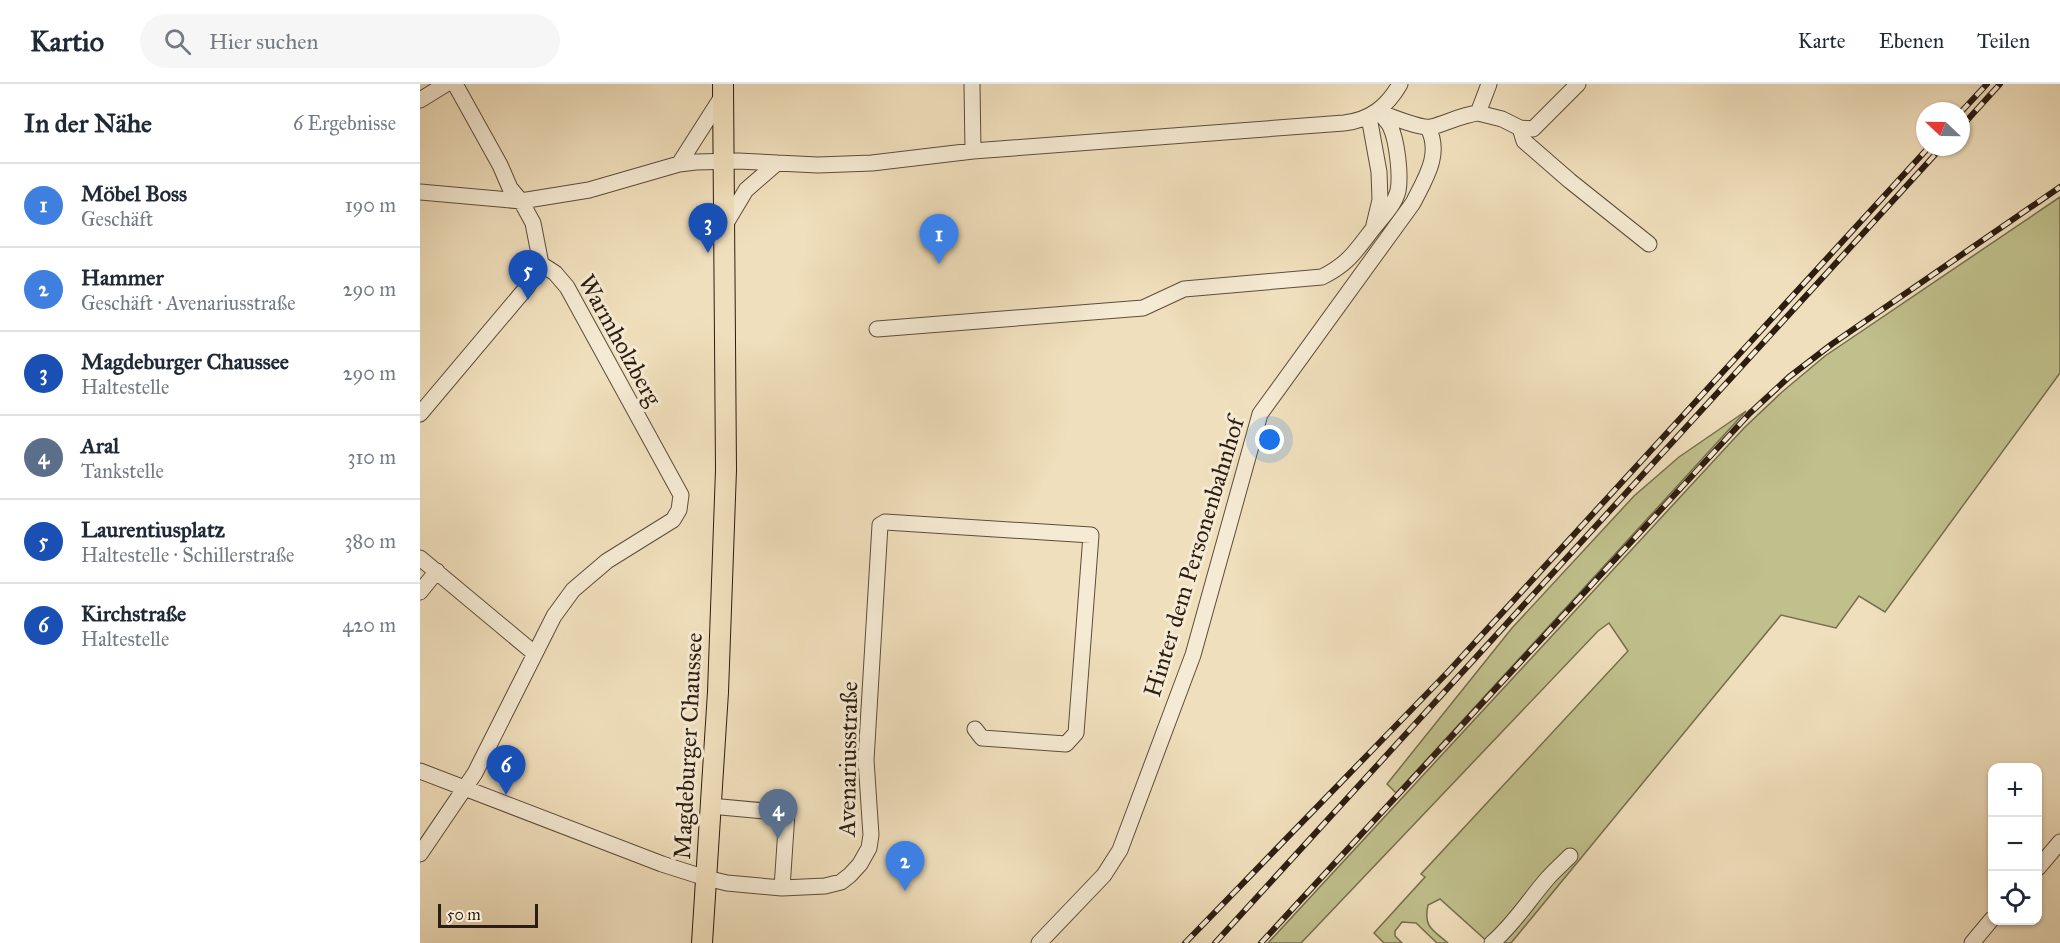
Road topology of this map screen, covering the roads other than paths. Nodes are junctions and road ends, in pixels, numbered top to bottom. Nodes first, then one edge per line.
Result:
1 (446, 84) edge
2 (455, 84) edge
3 (972, 84) edge
4 (1400, 84) edge
5 (1489, 84) edge
6 (1578, 84) edge
7 (723, 89) edge
8 (420, 100) edge
9 (1478, 113) junction
10 (1374, 114) junction
11 (1428, 128) junction
12 (1520, 128) junction
13 (973, 151) junction
14 (724, 160) junction
15 (777, 163) junction
16 (679, 164) junction
17 (420, 192) edge
18 (521, 201) junction
19 (724, 227) junction
20 (1649, 244) dead end
21 (541, 264) junction
22 (877, 329) dead end
23 (420, 414) edge
24 (420, 558) edge
25 (437, 571) junction
26 (420, 592) edge
27 (534, 653) junction
28 (975, 729) dead end
29 (420, 771) edge
30 (464, 788) junction
31 (710, 806) junction
32 (2060, 842) edge
33 (420, 854) edge
34 (1570, 856) dead end
35 (2042, 862) edge
36 (706, 878) junction
37 (782, 888) junction
38 (1988, 924) edge
39 (702, 943) edge
40 (1039, 943) edge
41 (1492, 943) edge
42 (1972, 943) edge

1 - 8 street
2 - 18 street
3 - 13 street
4 - 10 street
5 - 9 street
6 - 12 street
7 - 14 main road, Magdeburger Chaussee
7 - 16 street
9 - 11 street
9 - 12 street
10 - 11 street
10 - 13 street
10 - 22 street
11 - 40 street, Hinter dem Personenbahnhof
12 - 20 street
13 - 15 street
14 - 15 street
14 - 16 street
14 - 19 main road, Magdeburger Chaussee
15 - 19 street
16 - 18 street
17 - 18 street
18 - 21 street
19 - 31 main road, Magdeburger Chaussee
21 - 23 street
21 - 27 street, Warmholzberg
24 - 25 street
25 - 26 street
25 - 27 street
27 - 30 street
28 - 37 street, Avenariusstraße
29 - 30 street, Avenariusstraße
30 - 33 street
30 - 36 street, Avenariusstraße
31 - 36 main road, Magdeburger Chaussee
31 - 37 street
32 - 35 street
34 - 41 street
36 - 37 street, Avenariusstraße
36 - 39 main road, Magdeburger Chaussee
38 - 42 street

